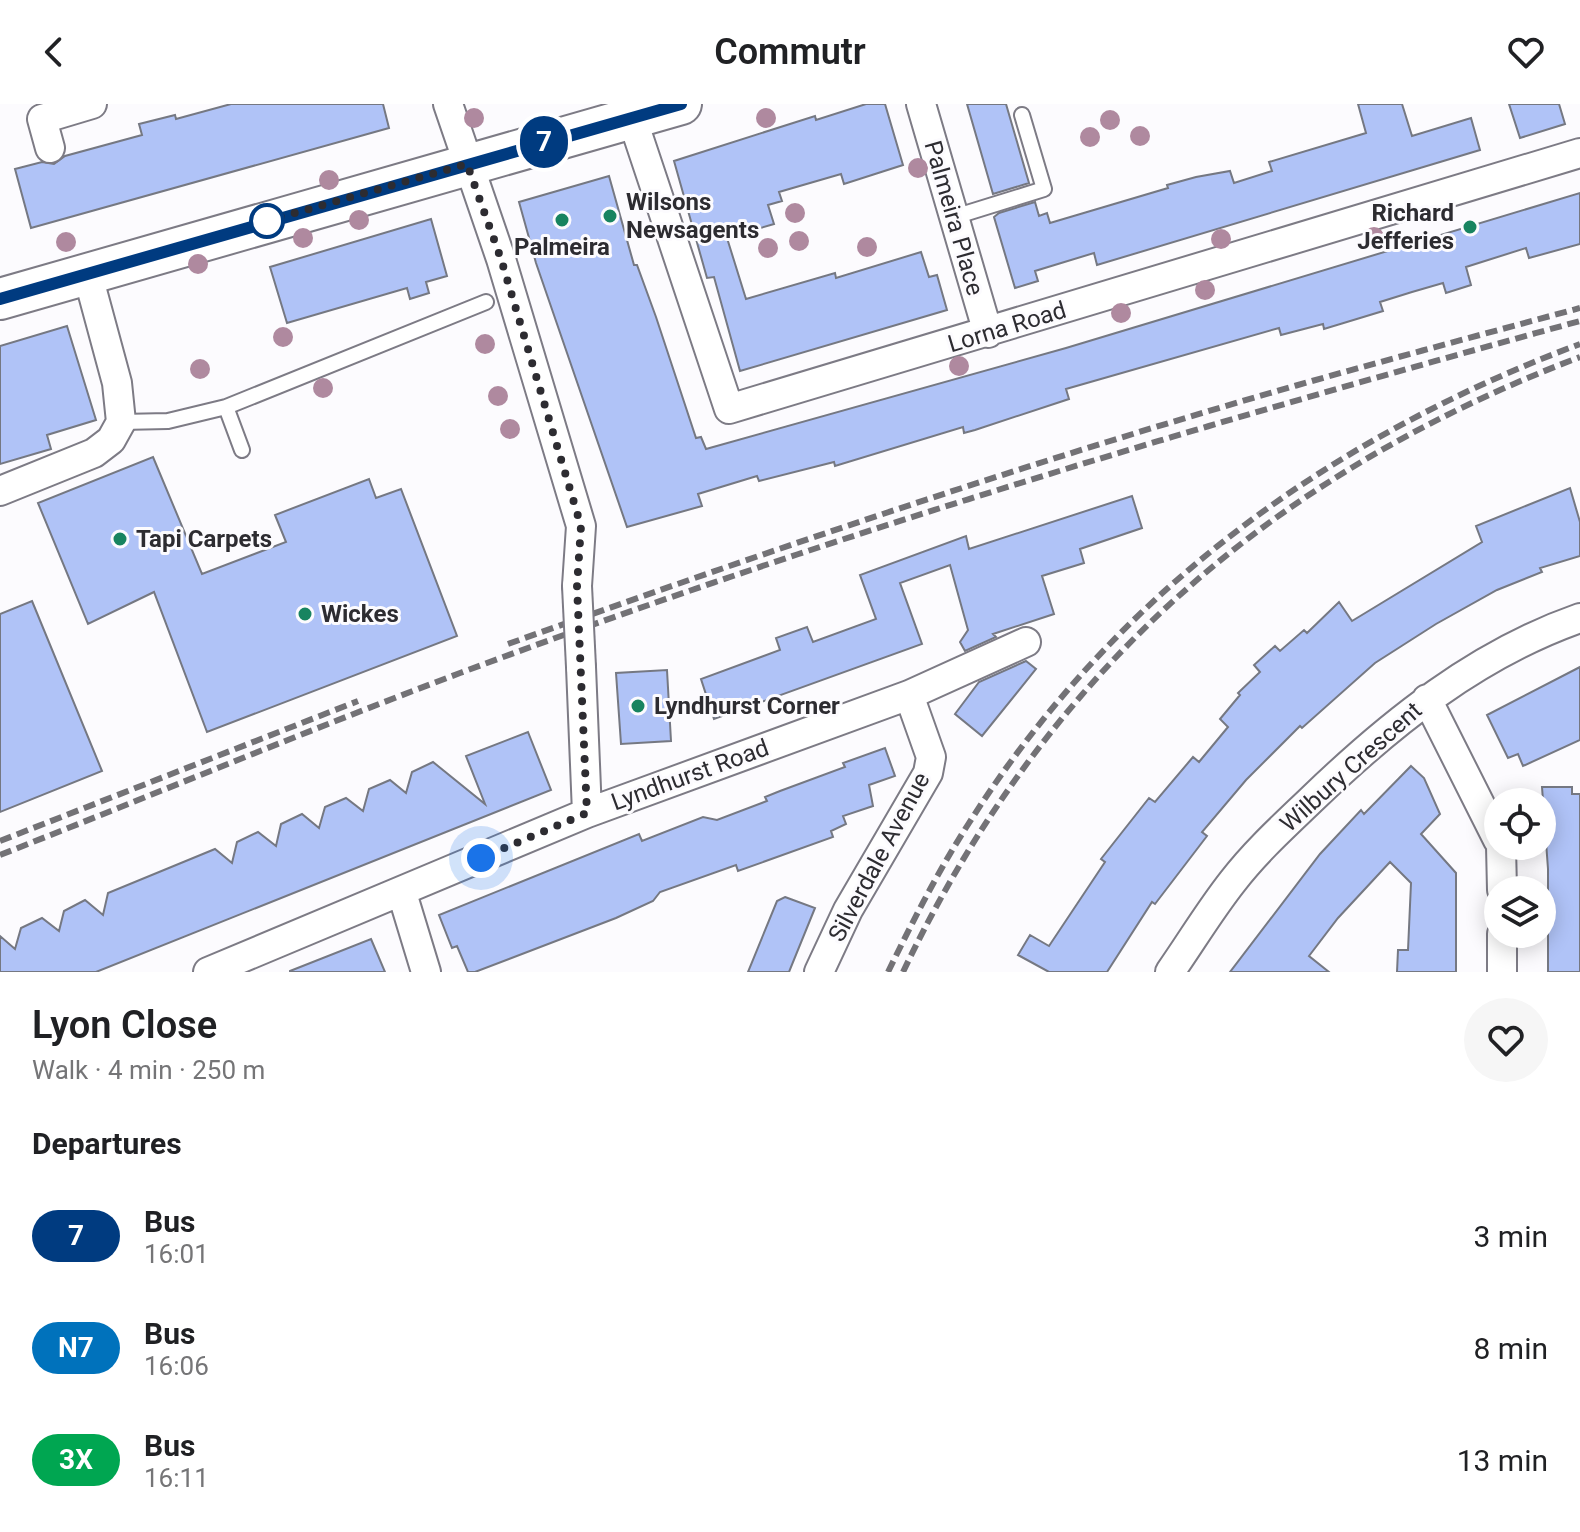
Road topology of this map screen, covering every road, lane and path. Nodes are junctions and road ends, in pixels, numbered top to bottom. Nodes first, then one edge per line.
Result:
1 (92, 104) edge
2 (448, 104) edge
3 (681, 104) edge
4 (921, 104) edge
5 (1022, 115) dead end
6 (632, 118) junction
7 (50, 148) dead end
8 (1580, 153) edge
9 (467, 164) junction
10 (954, 217) junction
11 (87, 272) junction
12 (0, 299) edge
13 (486, 302) dead end
14 (988, 333) junction
15 (226, 407) junction
16 (121, 422) junction
17 (242, 450) dead end
18 (0, 491) edge
19 (1580, 618) edge
20 (1026, 642) dead end
21 (909, 695) junction
22 (1427, 699) junction
23 (1484, 812) edge
24 (587, 813) junction
25 (402, 893) junction
26 (1502, 948) edge
27 (208, 972) edge
28 (426, 972) edge
29 (819, 972) edge
30 (1170, 972) edge
31 (1502, 972) edge

1 - 7 street
2 - 9 street
3 - 6 main road
4 - 10 street, Palmeira Place
5 - 10 lane
6 - 9 main road
6 - 14 street, Lorna Road
8 - 14 street, Lorna Road
9 - 11 main road
9 - 24 street, bridge
10 - 14 street, Palmeira Place
11 - 12 main road
11 - 16 street
13 - 15 lane
15 - 16 lane
15 - 17 lane
16 - 18 street
19 - 22 street, Wilbury Crescent
20 - 21 street, Lyndhurst Road
21 - 24 street, Lyndhurst Road
21 - 29 street, Silverdale Avenue
22 - 23 street
22 - 30 street, Wilbury Crescent
24 - 25 street, Lyndhurst Road
25 - 27 street, Lyndhurst Road
25 - 28 street
26 - 31 street

